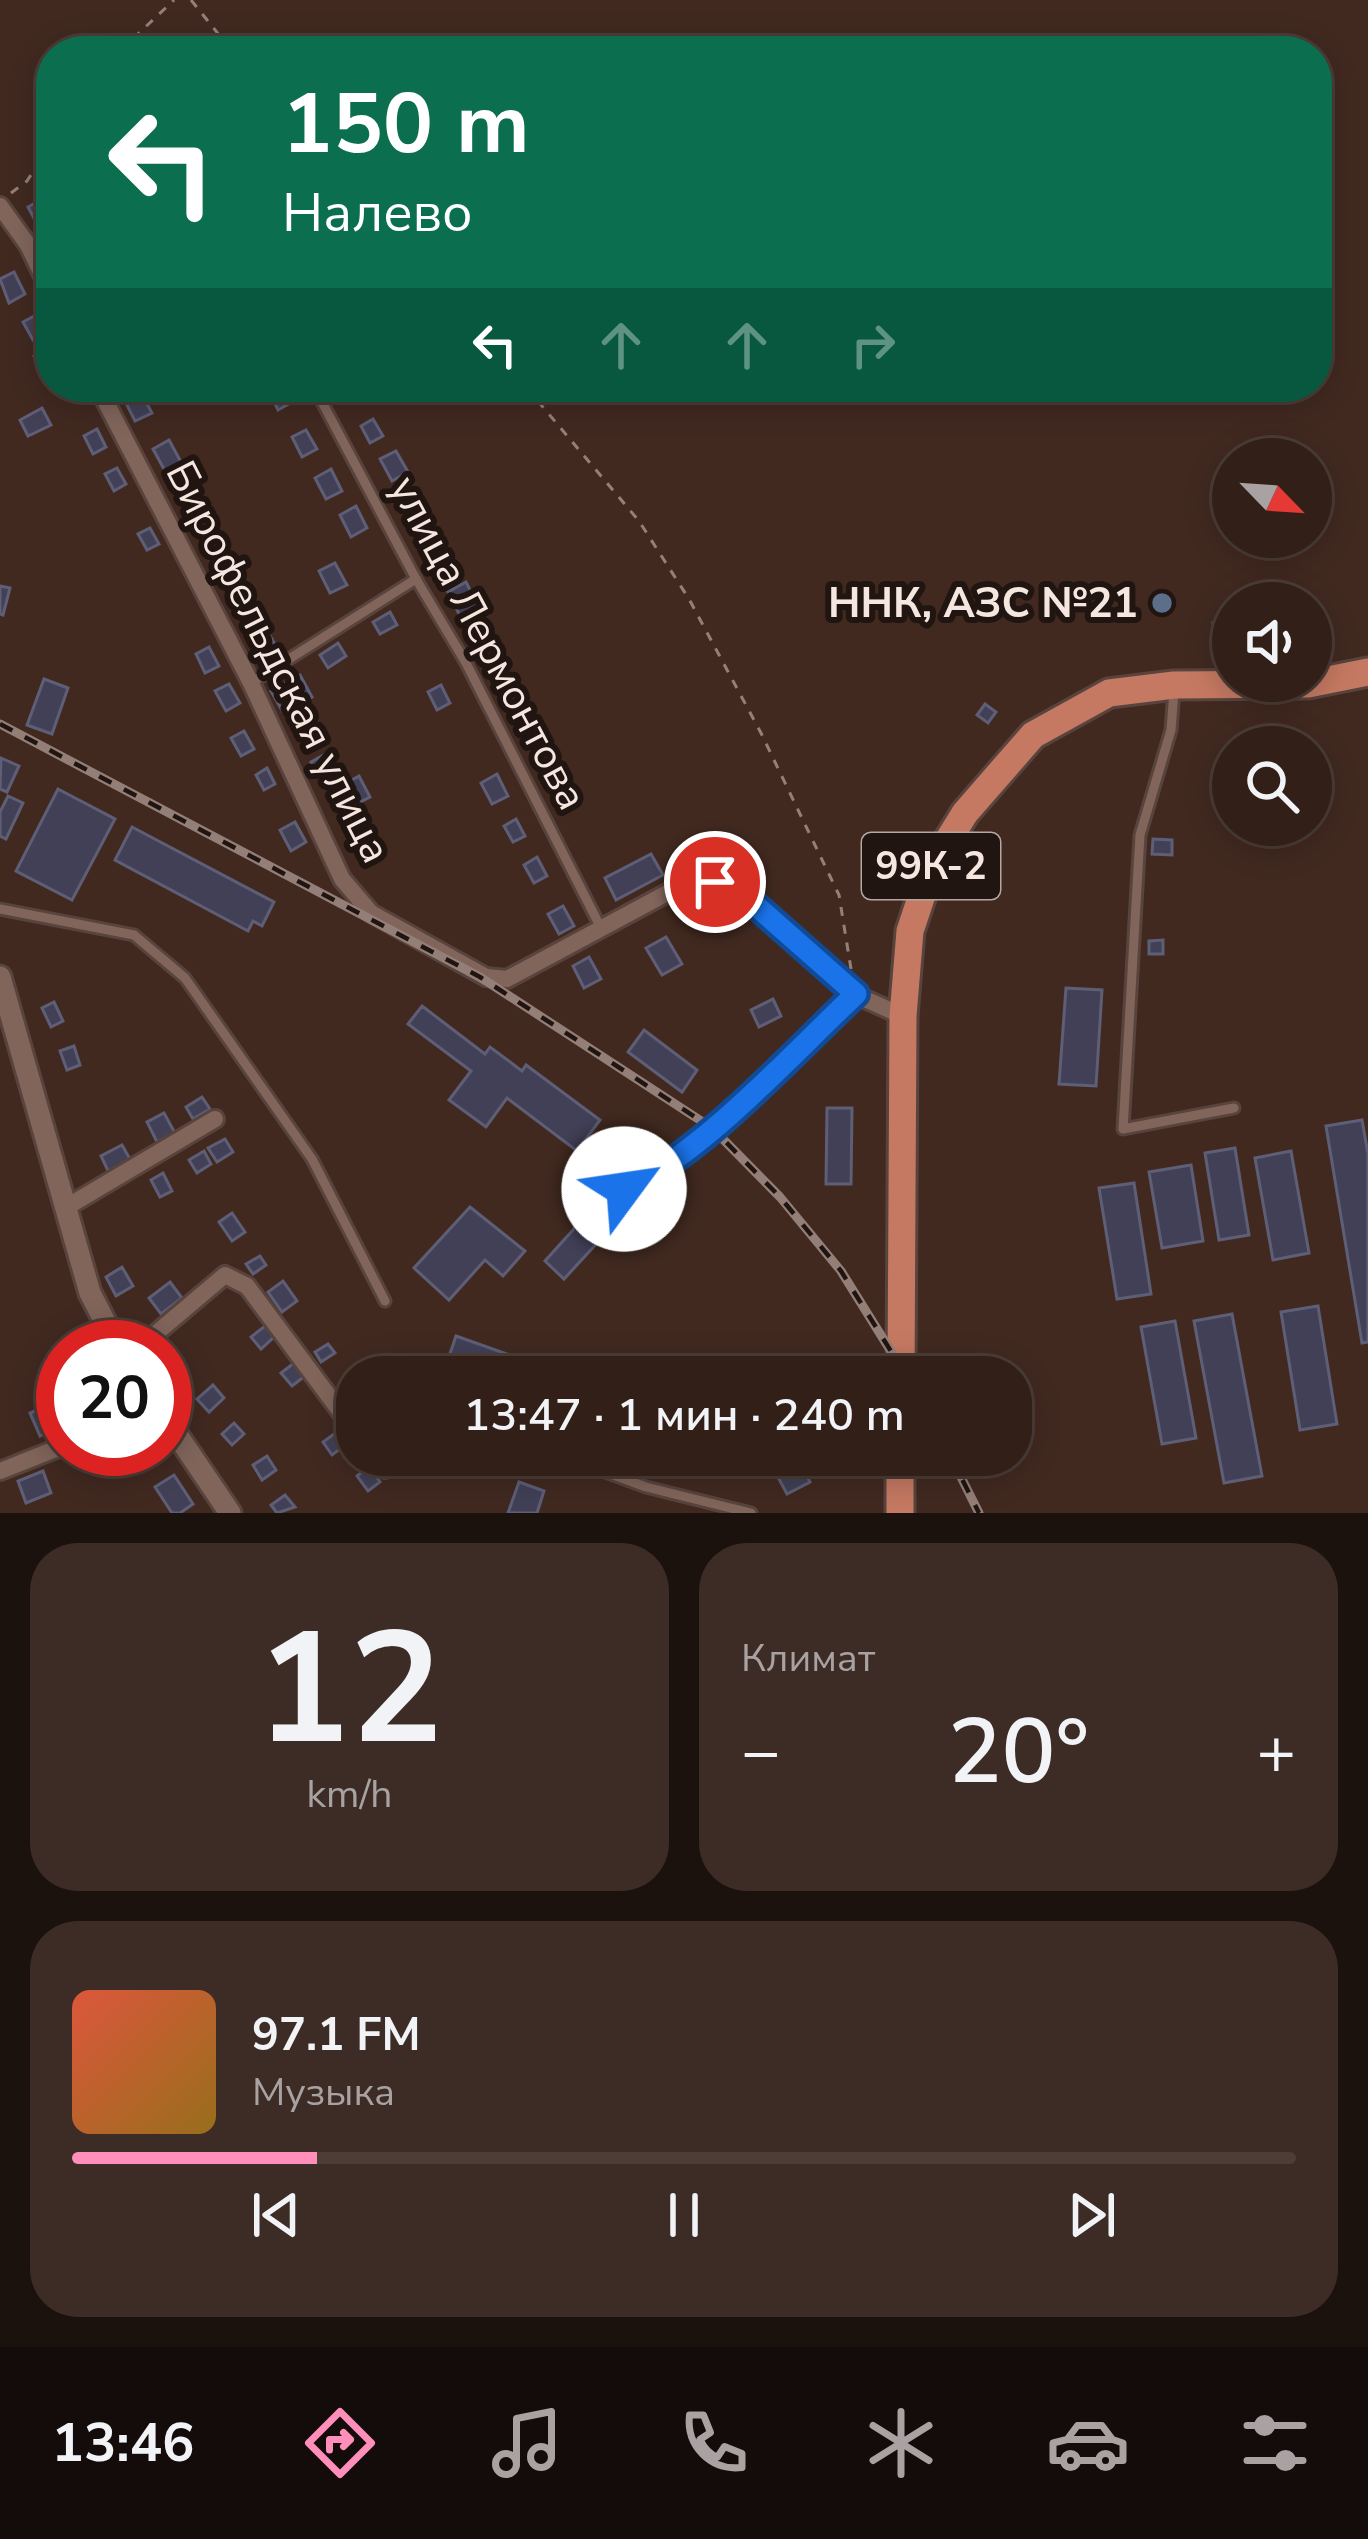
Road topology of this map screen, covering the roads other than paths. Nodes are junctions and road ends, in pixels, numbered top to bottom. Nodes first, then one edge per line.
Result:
1 (0, 203) edge
2 (36, 262) edge
3 (106, 402) edge
4 (322, 402) edge
5 (416, 579) junction
6 (1368, 672) edge
7 (251, 683) junction
8 (1174, 686) junction
9 (0, 909) edge
10 (602, 930) junction
11 (0, 977) edge
12 (856, 994) junction
13 (902, 1016) junction
14 (1234, 1108) dead end
15 (215, 1119) dead end
16 (586, 1194) dead end
17 (65, 1208) junction
18 (386, 1301) dead end
19 (104, 1320) edge
20 (172, 1320) edge
21 (901, 1356) edge
22 (336, 1406) edge
23 (36, 1457) edge
24 (192, 1457) edge
25 (0, 1471) edge
26 (616, 1476) edge
27 (900, 1476) edge
28 (230, 1513) edge
29 (751, 1513) edge
30 (900, 1513) edge

1 - 2 street
3 - 7 street, Бирофельдская улица
4 - 5 lane, улица Лермонтова
5 - 7 lane
5 - 10 lane, улица Лермонтова
6 - 8 main road, 99К-2
7 - 10 street, Бирофельдская улица
8 - 13 main road, 99К-2
8 - 14 lane
9 - 18 lane
10 - 12 street
11 - 17 street
12 - 13 street
12 - 16 lane
13 - 21 main road, 99К-2
15 - 17 street
17 - 19 street
20 - 22 street
23 - 25 street
24 - 28 street
26 - 29 lane
27 - 30 main road

